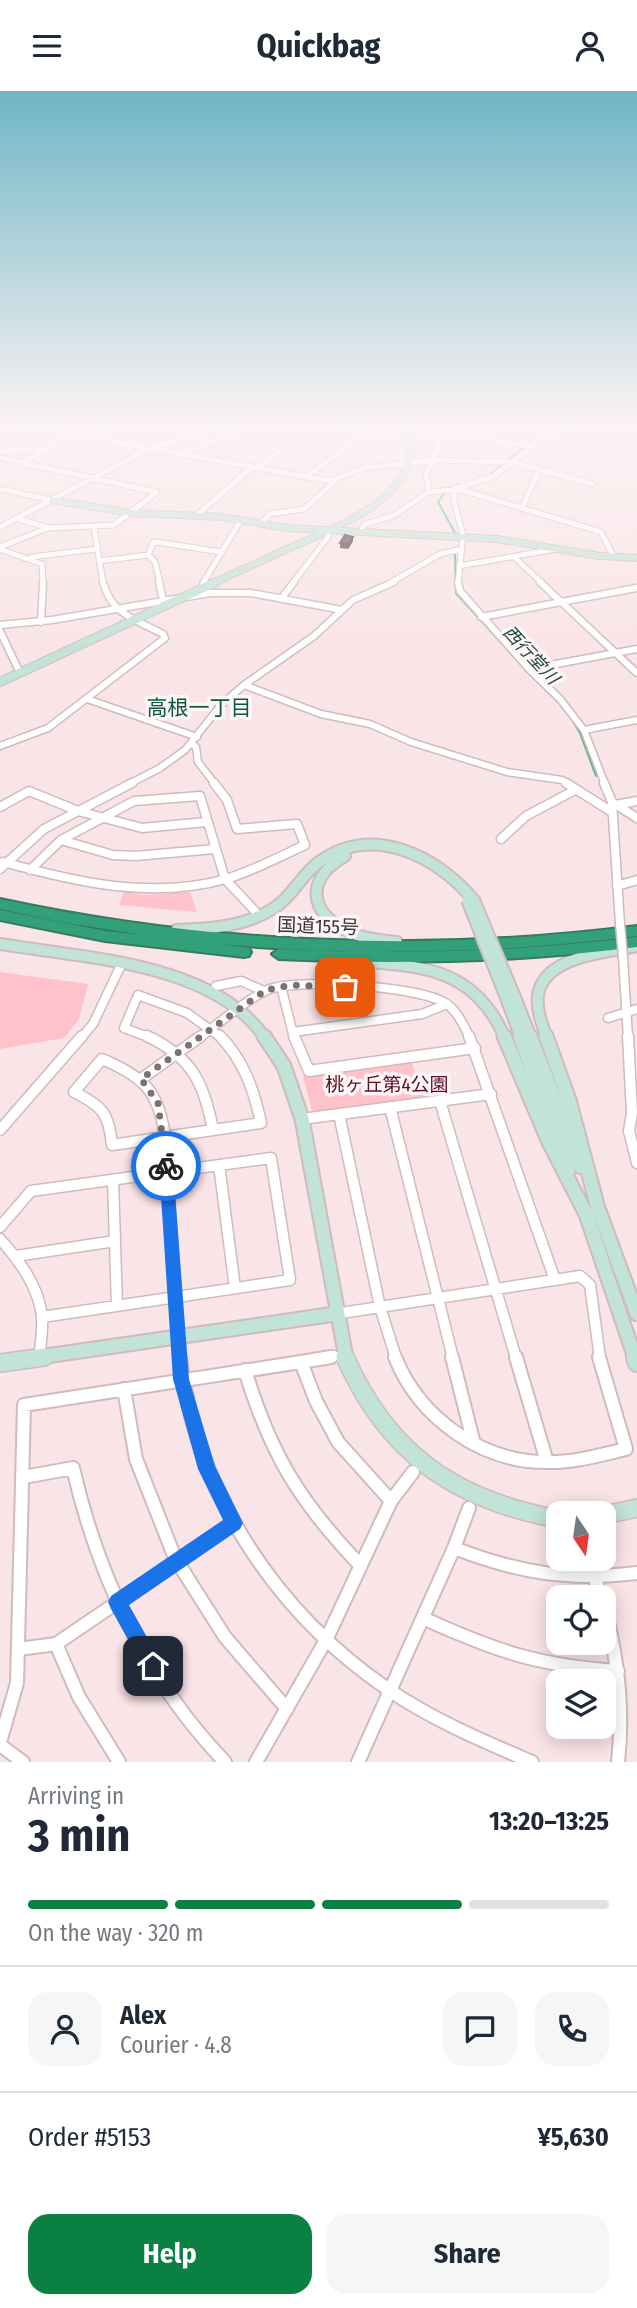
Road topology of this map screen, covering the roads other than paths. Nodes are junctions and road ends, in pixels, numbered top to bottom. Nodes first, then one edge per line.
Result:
1 (48, 502) edge
2 (64, 502) edge
3 (145, 502) edge
4 (212, 502) edge
5 (312, 502) edge
6 (379, 502) edge
7 (414, 502) edge
8 (455, 502) edge
9 (501, 502) edge
10 (525, 502) edge
11 (522, 508) junction
12 (131, 513) junction
13 (197, 515) junction
14 (16, 518) junction
15 (241, 520) junction
16 (262, 524) junction
17 (0, 527) edge
18 (94, 527) junction
19 (48, 528) junction
20 (329, 531) junction
21 (360, 532) junction
22 (463, 538) junction
23 (0, 548) edge
24 (558, 548) junction
25 (97, 549) junction
26 (457, 549) junction
27 (221, 552) junction
28 (148, 555) junction
29 (514, 557) junction
30 (614, 557) junction
31 (28, 558) junction
32 (637, 558) edge
33 (99, 561) junction
34 (459, 566) junction
35 (636, 588) edge
36 (202, 590) junction
37 (192, 594) junction
38 (281, 599) junction
39 (163, 600) junction
40 (562, 603) junction
41 (115, 609) junction
42 (342, 610) junction
43 (481, 617) junction
44 (137, 620) junction
45 (41, 622) junction
46 (0, 625) edge
47 (0, 631) edge
48 (637, 649) edge
49 (615, 653) junction
50 (529, 669) junction
51 (20, 673) junction
52 (637, 673) edge
53 (0, 683) edge
54 (244, 685) junction
55 (87, 699) junction
56 (637, 720) edge
57 (583, 730) junction
58 (195, 741) junction
59 (0, 745) edge
60 (575, 790) junction
61 (637, 801) edge
62 (614, 806) junction
63 (0, 807) edge
64 (78, 811) junction
65 (101, 817) junction
66 (637, 818) edge
67 (206, 822) junction
68 (500, 839) dead end
69 (61, 840) junction
70 (215, 849) junction
71 (2, 864) edge
72 (30, 870) junction
73 (225, 879) junction
74 (637, 880) edge
75 (617, 886) junction
76 (471, 900) junction
77 (0, 904) edge
78 (256, 911) dead end
79 (34, 912) junction
80 (0, 915) edge
81 (637, 931) edge
82 (0, 944) edge
83 (637, 944) edge
84 (445, 946) junction
85 (312, 956) junction
86 (121, 965) junction
87 (216, 986) dead end
88 (281, 986) junction
89 (264, 991) junction
90 (447, 1004) junction
91 (239, 1009) junction
92 (637, 1009) edge
93 (625, 1012) junction
94 (608, 1018) dead end
95 (212, 1028) junction
96 (293, 1032) junction
97 (475, 1048) junction
98 (178, 1053) junction
99 (141, 1079) junction
100 (491, 1094) junction
101 (440, 1101) junction
102 (390, 1107) junction
103 (339, 1114) junction
104 (634, 1116) edge
105 (302, 1119) junction
106 (0, 1130) edge
107 (213, 1130) junction
108 (163, 1137) junction
109 (637, 1163) edge
110 (219, 1165) junction
111 (167, 1172) junction
112 (113, 1180) junction
113 (594, 1216) junction
114 (0, 1227) edge
115 (0, 1239) edge
116 (115, 1241) junction
117 (16, 1255) junction
118 (555, 1280) junction
119 (235, 1288) junction
120 (495, 1289) junction
121 (175, 1298) junction
122 (439, 1298) junction
123 (117, 1306) junction
124 (379, 1307) junction
125 (335, 1314) junction
126 (637, 1314) edge
127 (42, 1317) junction
128 (179, 1336) junction
129 (334, 1356) dead end
130 (40, 1357) junction
131 (301, 1362) junction
132 (0, 1363) edge
133 (637, 1363) edge
134 (245, 1370) junction
135 (181, 1379) junction
136 (124, 1389) junction
137 (474, 1444) junction
138 (547, 1462) junction
139 (413, 1472) dead end
140 (24, 1477) junction
141 (391, 1501) junction
142 (469, 1508) dead end
143 (637, 1508) edge
144 (616, 1512) edge
145 (546, 1517) edge
146 (234, 1523) junction
147 (454, 1548) junction
148 (177, 1562) junction
149 (359, 1564) junction
150 (637, 1573) edge
151 (595, 1579) junction
152 (597, 1585) edge
153 (118, 1602) junction
154 (425, 1619) junction
155 (326, 1640) junction
156 (56, 1644) junction
157 (19, 1649) junction
158 (615, 1655) edge
159 (618, 1671) junction
160 (390, 1691) junction
161 (287, 1709) junction
162 (0, 1743) edge
163 (23, 1762) edge
164 (119, 1762) edge
165 (225, 1762) edge
166 (256, 1762) edge
167 (358, 1762) edge
168 (532, 1762) edge
169 (618, 1762) edge

1 - 14 street
2 - 12 street
3 - 12 street
4 - 13 street
5 - 16 street
6 - 20 street
7 - 21 street
8 - 22 street
9 - 11 street
10 - 11 street
11 - 30 street
12 - 13 street
12 - 18 street
13 - 15 street
14 - 17 street
14 - 19 street
15 - 16 street
15 - 27 street
16 - 20 street
18 - 19 street
18 - 25 street
19 - 23 street
20 - 21 street
20 - 36 street
20 - 38 street
21 - 22 street
22 - 24 street
22 - 26 street
23 - 31 street
24 - 29 street
24 - 30 street
25 - 31 street
25 - 33 street
26 - 34 street
26 - 42 street
27 - 28 street
27 - 36 street
28 - 33 street
28 - 39 street
29 - 34 street
29 - 40 street
30 - 32 street
31 - 45 street
33 - 41 street
34 - 43 street
35 - 40 street
36 - 37 street
37 - 38 street
37 - 39 street
37 - 44 street
38 - 42 street
39 - 41 street
40 - 43 street
40 - 49 street
41 - 44 street
41 - 45 street
42 - 54 street
43 - 50 street
44 - 51 street
44 - 55 street
45 - 46 street
47 - 51 street
48 - 49 street
49 - 50 street
49 - 52 street
50 - 57 street
51 - 53 street
54 - 58 street
54 - 60 street
55 - 58 street
55 - 59 street
56 - 57 street
57 - 62 street
58 - 64 street
58 - 73 street
60 - 62 street
60 - 68 street
61 - 62 street
62 - 66 street
62 - 75 street
63 - 64 street
64 - 65 street
64 - 71 street
65 - 67 street
65 - 67 street
65 - 69 street
67 - 70 street
69 - 70 street
69 - 72 street
70 - 73 street
71 - 72 street
72 - 73 street
73 - 78 street
74 - 75 street
75 - 93 street, bridge
76 - 79 street
76 - 84 street
76 - 113 street, bridge
77 - 79 highway, 国道155号
79 - 84 highway, 国道155号
80 - 85 highway, 国道155号
81 - 84 highway, 国道155号
82 - 86 street
83 - 85 highway, 国道155号
83 - 113 street
85 - 113 street
86 - 91 street
86 - 106 street
87 - 89 street
88 - 89 street
88 - 90 street
88 - 96 street
89 - 91 street
90 - 96 street
90 - 97 street
91 - 95 street
91 - 105 street
92 - 93 street
93 - 94 street
93 - 104 street
95 - 98 street
95 - 98 street
95 - 107 street
96 - 97 street
97 - 100 street
98 - 99 street
98 - 107 street
99 - 108 street
99 - 108 street
100 - 101 street
100 - 118 street
101 - 102 street
101 - 120 street
102 - 103 street
102 - 122 street
103 - 105 street
103 - 124 street
104 - 109 street
105 - 125 street
107 - 108 street
108 - 111 street
110 - 111 street
110 - 119 street
110 - 119 street
111 - 112 street
111 - 121 street
112 - 114 street
112 - 116 street
113 - 126 street
113 - 133 street
115 - 117 street
116 - 117 street
116 - 123 street
117 - 127 street
118 - 120 street
118 - 138 street
119 - 121 street
120 - 122 street
120 - 138 street
121 - 123 street
121 - 128 street
122 - 124 street
122 - 137 street
123 - 127 street
124 - 125 street
124 - 137 street
125 - 128 street
125 - 145 street
127 - 130 street
128 - 130 street
128 - 135 street
129 - 131 street
130 - 132 street
131 - 134 street
131 - 141 street
134 - 135 street
134 - 149 street
135 - 136 street
135 - 146 street
136 - 140 street
136 - 148 street
137 - 138 street
139 - 141 street
140 - 153 street
140 - 157 street
141 - 149 street
142 - 147 street
143 - 144 street
146 - 148 street
146 - 155 street
147 - 151 street
147 - 154 street
148 - 153 street
148 - 161 street
149 - 155 street
150 - 151 street
151 - 152 street
153 - 156 street
153 - 165 street
154 - 159 street
154 - 160 street
155 - 160 street
155 - 161 street
156 - 157 street
156 - 164 street
157 - 162 street
158 - 159 street
159 - 169 street
160 - 167 street
160 - 168 street
161 - 166 street
162 - 163 street

